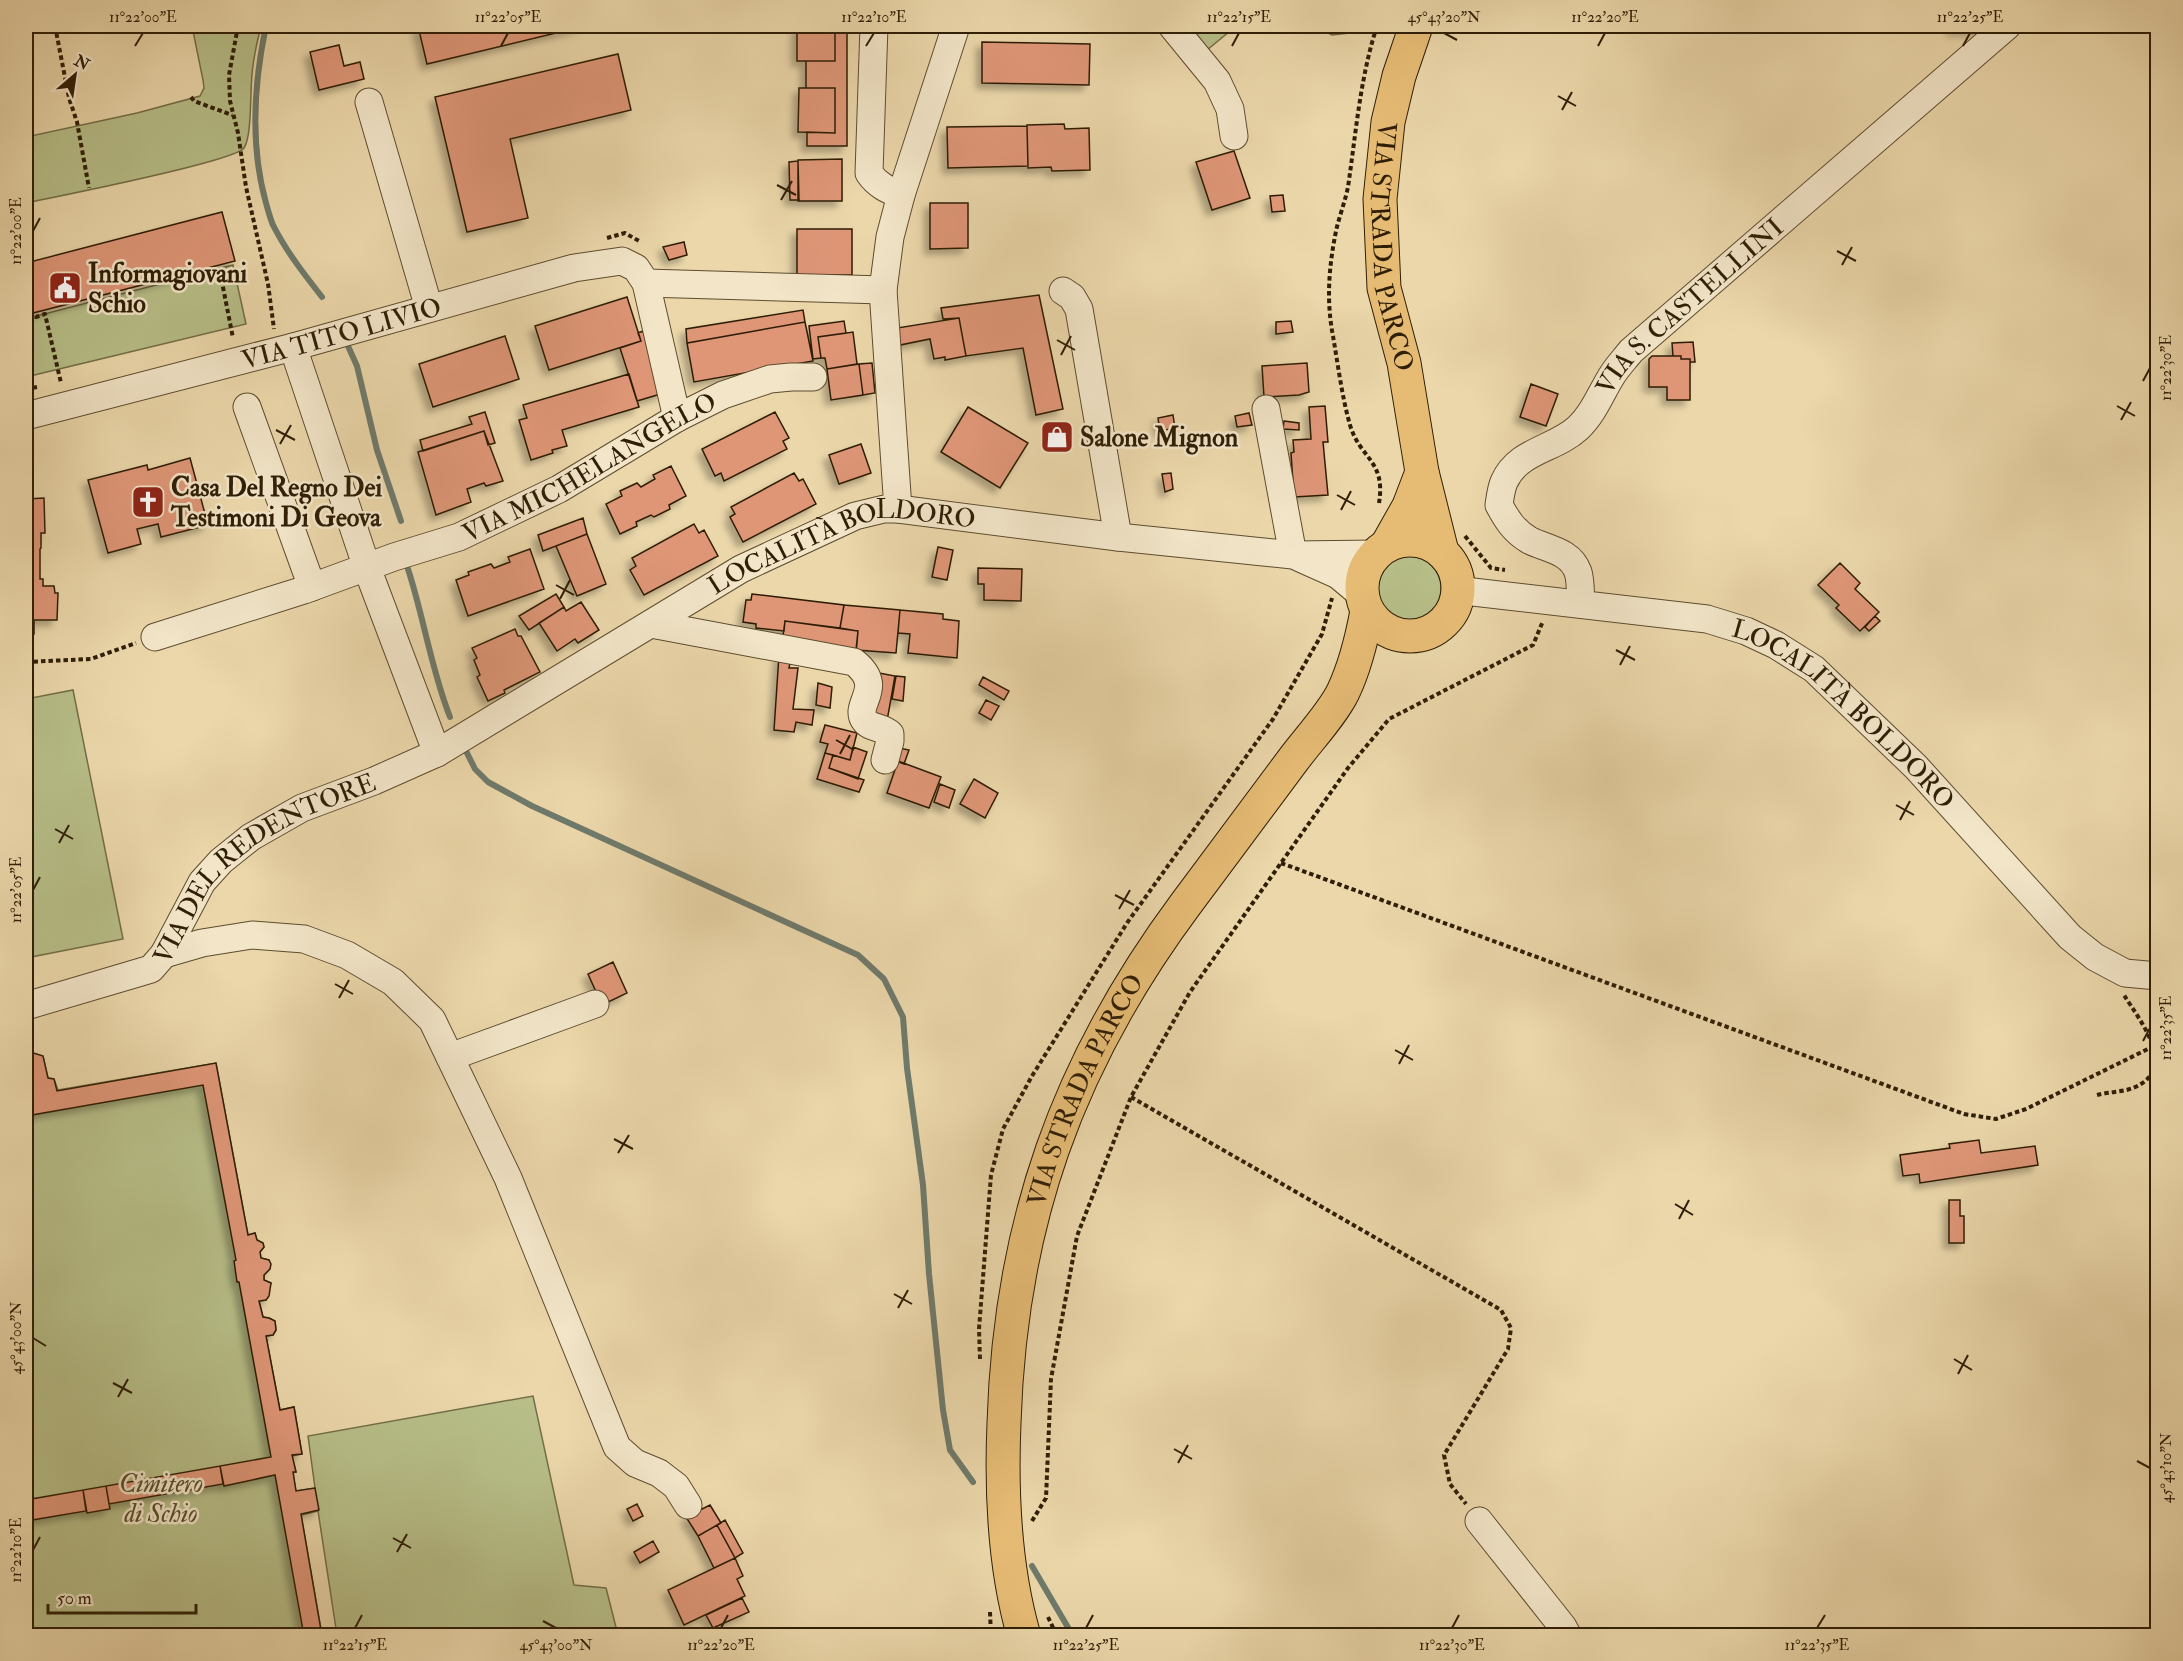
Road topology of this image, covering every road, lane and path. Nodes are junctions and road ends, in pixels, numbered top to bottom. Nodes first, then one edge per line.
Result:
1 (55, 26) edge
2 (238, 26) edge
3 (874, 26) edge
4 (956, 26) edge
5 (1172, 26) edge
6 (1377, 26) edge
7 (1416, 26) edge
8 (2007, 26) edge
9 (190, 97) dead end
10 (369, 102) dead end
11 (232, 115) junction
12 (1234, 136) dead end
13 (89, 188) dead end
14 (901, 195) junction
15 (220, 272) dead end
16 (646, 283) junction
17 (883, 290) junction
18 (1062, 291) dead end
19 (26, 297) edge
20 (429, 308) junction
21 (233, 338) dead end
22 (285, 348) junction
23 (813, 377) dead end
24 (61, 383) dead end
25 (247, 407) dead end
26 (1266, 409) dead end
27 (26, 416) edge
28 (677, 418) junction
29 (1422, 472) junction
30 (898, 508) junction
31 (1378, 508) dead end
32 (1435, 519) junction
33 (1118, 537) junction
34 (1382, 550) junction
35 (1442, 552) junction
36 (1293, 555) junction
37 (367, 568) junction
38 (1514, 572) dead end
39 (312, 587) junction
40 (1458, 588) junction
41 (1356, 594) junction
42 (1551, 601) junction
43 (1581, 604) junction
44 (651, 624) junction
45 (155, 637) joint
46 (26, 662) edge
47 (446, 748) junction
48 (885, 760) dead end
49 (1281, 863) junction
50 (164, 954) junction
51 (2125, 973) junction
52 (2157, 976) edge
53 (595, 1004) dead end
54 (26, 1006) edge
55 (2154, 1046) junction
56 (450, 1057) junction
57 (2157, 1065) edge
58 (2097, 1095) dead end
59 (1131, 1097) junction
60 (980, 1361) dead end
61 (1046, 1498) dead end
62 (688, 1505) dead end
63 (1479, 1521) joint
64 (989, 1611) dead end
65 (992, 1635) edge
66 (1024, 1635) edge
67 (1568, 1635) edge

1 - 13 path
2 - 11 path
3 - 14 street
4 - 14 street
5 - 12 street
6 - 31 path
7 - 29 main road, VIA STRADA PARCO
8 - 43 street, VIA S. CASTELLINI
9 - 11 path
10 - 20 street
11 - 22 path
14 - 17 street
15 - 21 path
16 - 17 street
16 - 20 street, VIA TITO LIVIO
16 - 28 street
17 - 30 street
18 - 33 street
19 - 24 path
20 - 22 street, VIA TITO LIVIO
22 - 27 street, VIA TITO LIVIO
22 - 37 street
23 - 28 street, VIA MICHELANGELO
25 - 39 street
26 - 36 street
28 - 37 street, VIA MICHELANGELO
29 - 32 main road, VIA STRADA PARCO
29 - 34 main road
30 - 33 street, LOCALITÀ BOLDORO
30 - 44 street, LOCALITÀ BOLDORO
32 - 35 main road, VIA STRADA PARCO
32 - 38 path
33 - 36 street, LOCALITÀ BOLDORO
34 - 35 main road
34 - 36 street, LOCALITÀ BOLDORO
34 - 41 main road
35 - 40 main road
36 - 41 street, LOCALITÀ BOLDORO
37 - 39 street, VIA MICHELANGELO
37 - 47 street
39 - 45 street, VIA MICHELANGELO
40 - 41 main road
40 - 42 street, LOCALITÀ BOLDORO
41 - 60 path
41 - 66 main road, VIA STRADA PARCO
42 - 43 street, LOCALITÀ BOLDORO
42 - 49 path
43 - 51 street, LOCALITÀ BOLDORO
44 - 47 street, LOCALITÀ BOLDORO
44 - 48 street
45 - 46 path
47 - 50 street, VIA DEL REDENTORE
49 - 55 path
49 - 59 path
50 - 54 street, VIA DEL REDENTORE
50 - 56 street
51 - 52 street, LOCALITÀ BOLDORO
51 - 55 path
53 - 56 street
55 - 57 path
56 - 62 street
57 - 58 path
59 - 61 path
59 - 63 path
63 - 67 street
64 - 65 path

